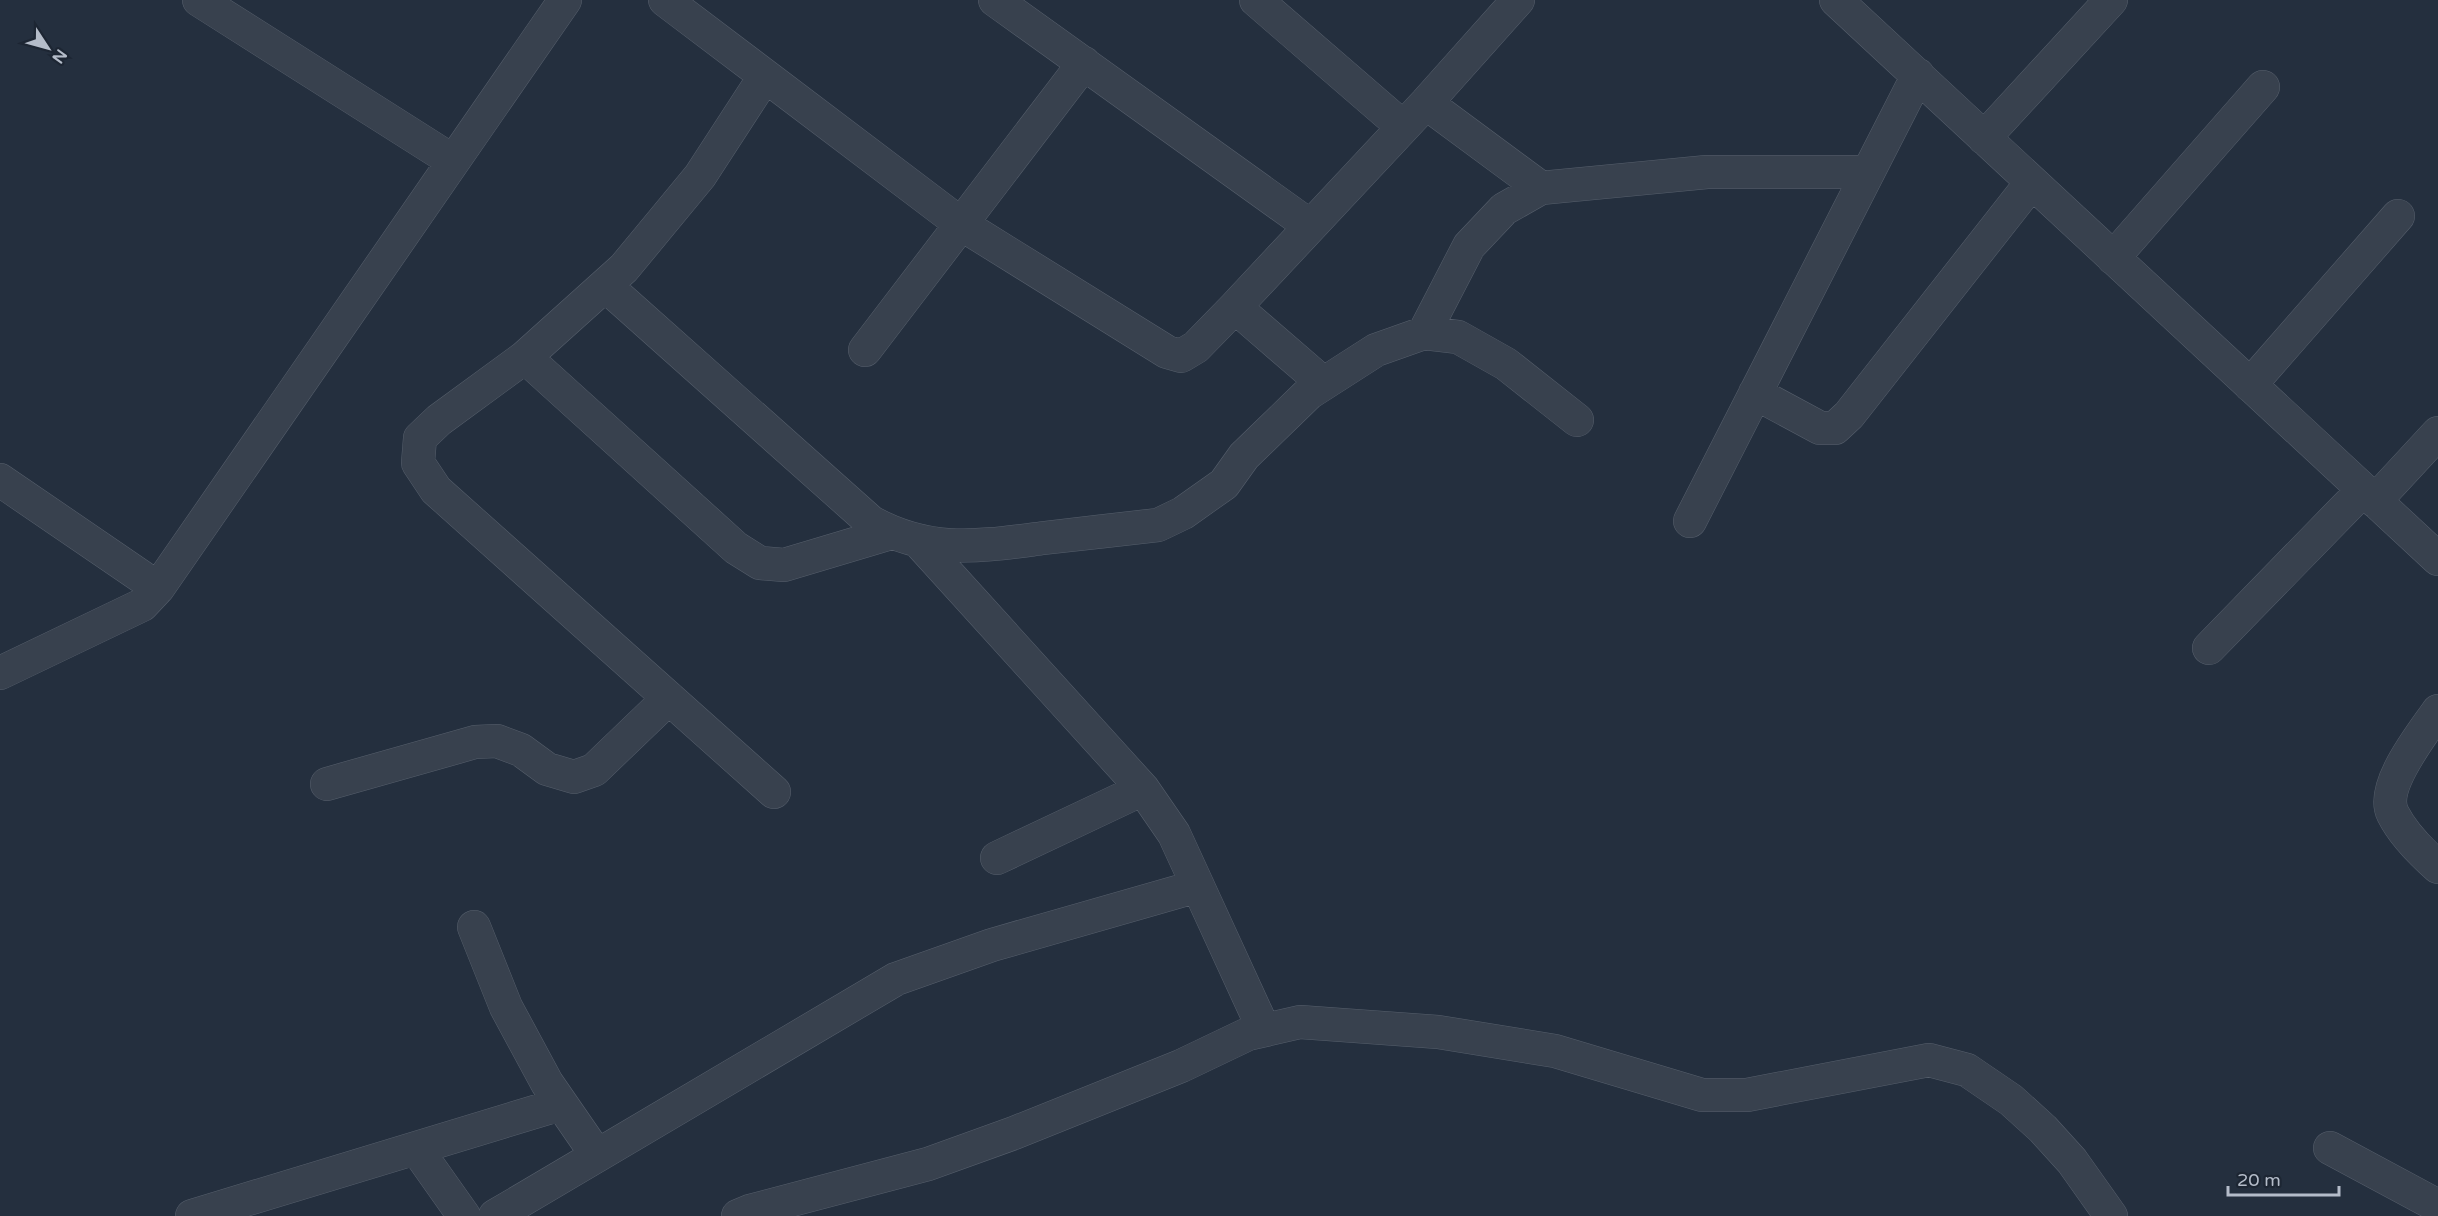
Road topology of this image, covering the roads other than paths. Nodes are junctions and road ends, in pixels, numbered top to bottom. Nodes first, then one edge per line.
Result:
1 (199, 0) edge
2 (565, 0) edge
3 (665, 0) edge
4 (995, 0) edge
5 (1256, 0) edge
6 (1518, 0) edge
7 (1836, 0) edge
8 (2111, 0) edge
9 (1084, 63) junction
10 (765, 75) junction
11 (1917, 75) junction
12 (2264, 87) dead end
13 (1426, 103) junction
14 (1403, 128) junction
15 (1984, 138) junction
16 (453, 161) junction
17 (1868, 172) junction
18 (2032, 182) junction
19 (1541, 188) junction
20 (2398, 216) dead end
21 (961, 224) junction
22 (1310, 226) junction
23 (2113, 258) junction
24 (605, 285) junction
25 (1235, 307) junction
26 (1424, 333) junction
27 (864, 350) dead end
28 (525, 357) junction
29 (1323, 383) junction
30 (2250, 385) junction
31 (1755, 393) junction
32 (1576, 420) dead end
33 (2438, 433) edge
34 (0, 480) edge
35 (2369, 496) junction
36 (1690, 521) dead end
37 (905, 538) junction
38 (2438, 559) edge
39 (158, 588) junction
40 (2209, 648) dead end
41 (0, 674) edge
42 (669, 698) junction
43 (2438, 711) edge
44 (327, 784) dead end
45 (1143, 789) junction
46 (774, 792) dead end
47 (997, 858) dead end
48 (2438, 867) edge
49 (1198, 886) junction
50 (474, 927) dead end
51 (1264, 1030) junction
52 (561, 1104) junction
53 (416, 1148) junction
54 (2330, 1148) dead end
55 (596, 1154) junction
56 (2438, 1206) edge
57 (192, 1216) edge
58 (464, 1216) edge
59 (495, 1216) edge
60 (738, 1216) edge
61 (2111, 1216) edge

1 - 16 street
2 - 16 street
3 - 10 street
4 - 9 street
5 - 14 street
6 - 13 street
7 - 11 street
8 - 15 street
9 - 21 street
9 - 22 street
10 - 21 street
10 - 24 street
11 - 15 street
11 - 17 street
12 - 23 street
13 - 14 street
13 - 19 street
14 - 22 street
15 - 18 street
16 - 39 street
17 - 19 street
17 - 31 street
18 - 23 street
18 - 31 street
19 - 26 street
20 - 30 street
21 - 25 street
21 - 27 street
22 - 25 street
23 - 30 street
24 - 28 street
24 - 37 street
25 - 29 street
26 - 29 street
26 - 32 street
28 - 37 street
28 - 42 street
29 - 37 street
30 - 35 street
31 - 36 street
33 - 35 street
34 - 39 street
35 - 38 street
35 - 40 street
37 - 45 street
39 - 41 street
42 - 44 street
42 - 46 street
43 - 48 street
45 - 47 street
45 - 49 street
49 - 51 street
49 - 55 street
50 - 52 street
51 - 60 street
51 - 61 street
52 - 53 street
52 - 55 street
53 - 57 street
53 - 58 street
54 - 56 street
55 - 59 street

